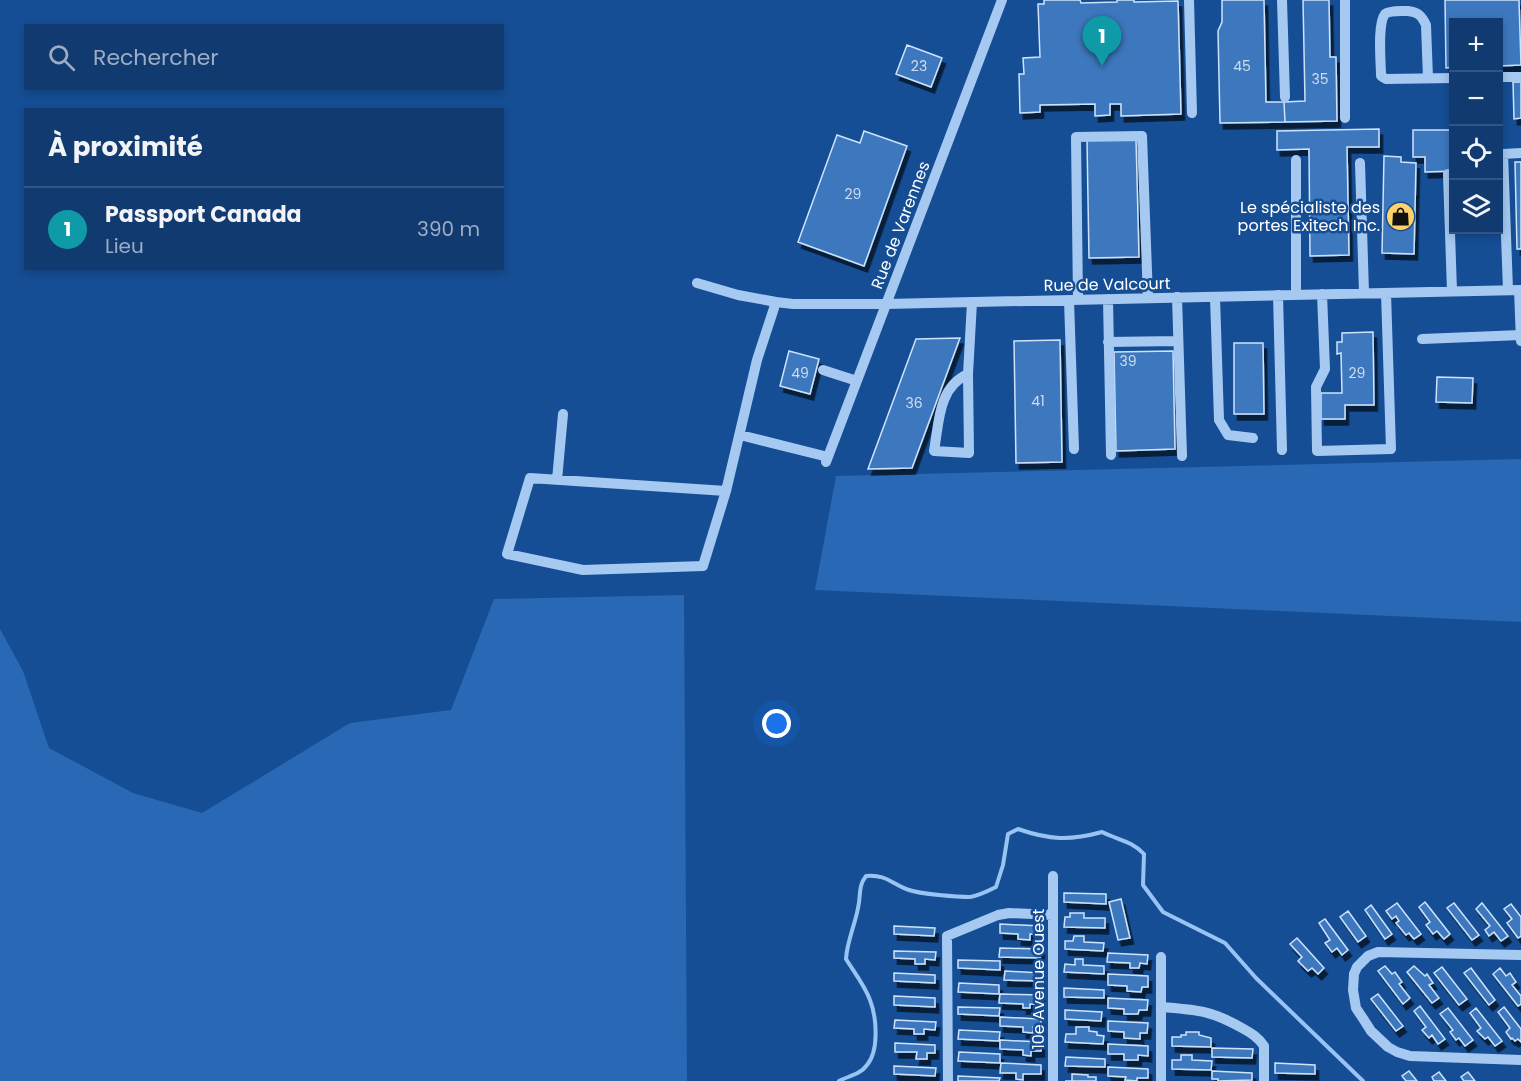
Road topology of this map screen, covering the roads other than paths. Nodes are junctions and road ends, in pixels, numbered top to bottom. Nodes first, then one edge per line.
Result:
1 (1002, 0) edge
2 (1189, 0) edge
3 (1282, 0) edge
4 (1345, 0) edge
5 (1521, 76) edge
6 (1503, 77) edge
7 (1428, 78) junction
8 (1449, 78) edge
9 (1285, 97) dead end
10 (1192, 113) dead end
11 (1345, 118) dead end
12 (1521, 153) edge
13 (1296, 160) dead end
14 (1360, 163) dead end
15 (1448, 174) dead end
16 (697, 283) dead end
17 (1516, 290) edge
18 (1452, 291) junction
19 (1364, 293) junction
20 (1386, 293) junction
21 (1322, 294) junction
22 (1278, 295) junction
23 (1296, 295) junction
24 (1177, 297) junction
25 (1215, 297) junction
26 (1148, 298) junction
27 (1108, 299) junction
28 (1073, 300) junction
29 (776, 302) junction
30 (972, 302) junction
31 (886, 304) junction
32 (1521, 335) edge
33 (1422, 339) dead end
34 (1178, 341) junction
35 (1521, 341) edge
36 (1108, 342) junction
37 (823, 370) dead end
38 (968, 374) junction
39 (856, 381) junction
40 (563, 414) dead end
41 (740, 435) junction
42 (1253, 438) dead end
43 (1074, 449) dead end
44 (1282, 450) dead end
45 (1111, 455) dead end
46 (1182, 456) dead end
47 (557, 480) junction
48 (726, 491) junction
49 (1053, 876) dead end
50 (1053, 915) junction
51 (1521, 955) edge
52 (1161, 957) dead end
53 (1161, 1007) junction
54 (1521, 1060) edge
55 (948, 1081) edge
56 (1053, 1081) edge
57 (1161, 1081) edge
58 (1264, 1081) edge

1 - 31 street, Rue de Varennes
2 - 10 street
3 - 9 street
4 - 11 street
5 - 6 street
7 - 7 street
7 - 8 street
12 - 17 street
13 - 23 street
14 - 19 street
15 - 18 street
16 - 29 street, Rue de Valcourt
17 - 18 street, Rue de Valcourt
17 - 32 street
18 - 20 street, Rue de Valcourt
19 - 20 street, Rue de Valcourt
19 - 21 street, Rue de Valcourt
20 - 21 street
21 - 23 street, Rue de Valcourt
22 - 23 street, Rue de Valcourt
22 - 25 street, Rue de Valcourt
22 - 44 street
24 - 25 street, Rue de Valcourt
24 - 26 street, Rue de Valcourt
24 - 34 street
25 - 42 street
26 - 27 street, Rue de Valcourt
26 - 28 street
27 - 28 street, Rue de Valcourt
27 - 36 street
28 - 30 street, Rue de Valcourt
28 - 43 street
29 - 31 street, Rue de Valcourt
29 - 41 street
30 - 31 street, Rue de Valcourt
30 - 38 street
31 - 39 street, Rue de Varennes
32 - 33 street
32 - 35 street
34 - 36 street
34 - 46 street
36 - 45 street
37 - 39 street
38 - 38 street
39 - 41 street, Rue de Varennes
40 - 47 street
41 - 48 street
47 - 48 street
47 - 48 street
49 - 50 street, 10e Avenue Ouest
50 - 55 street
50 - 56 street, 10e Avenue Ouest
51 - 54 street
52 - 53 street
53 - 57 street
53 - 58 street

